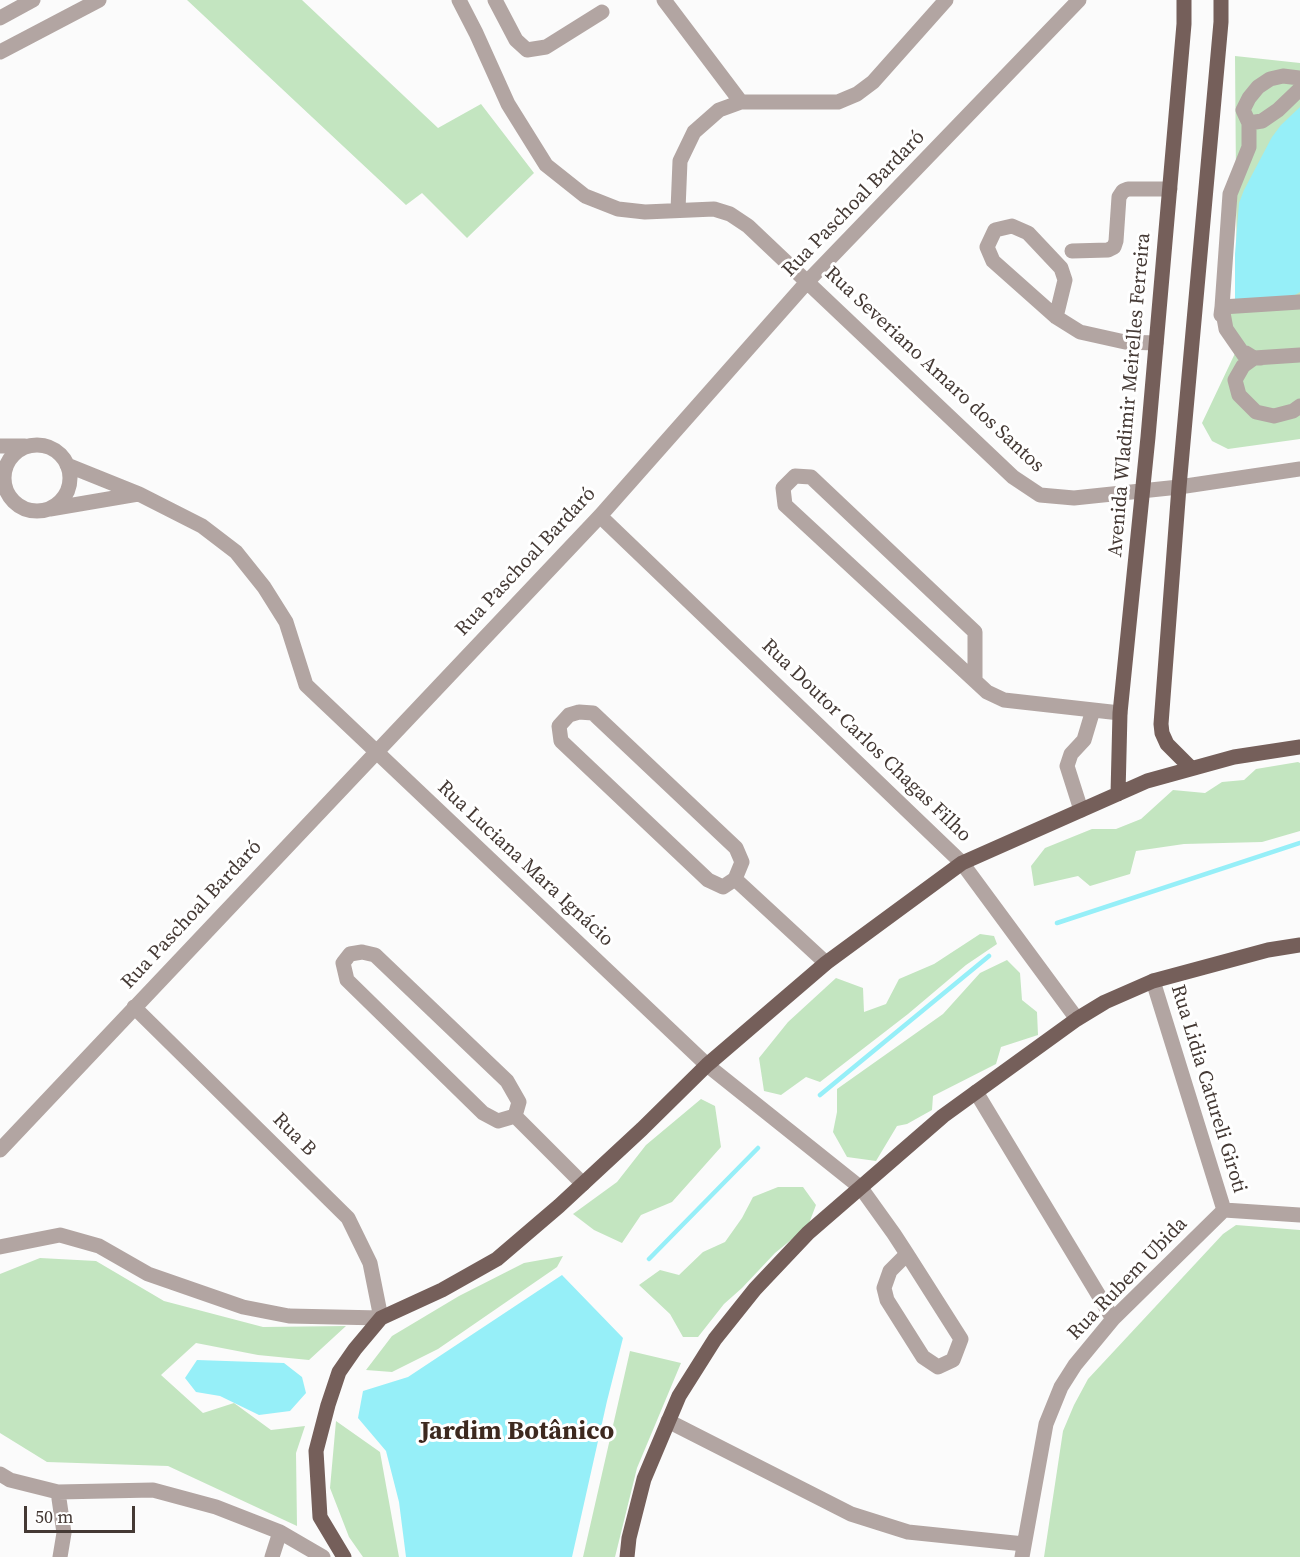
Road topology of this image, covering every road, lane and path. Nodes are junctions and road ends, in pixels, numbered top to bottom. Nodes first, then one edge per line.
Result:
1 (33, 0) edge
2 (99, 0) edge
3 (459, 0) edge
4 (495, 0) edge
5 (664, 0) edge
6 (1079, 0) edge
7 (1184, 0) edge
8 (1221, 0) edge
9 (942, 2) edge
10 (602, 12) dead end
11 (0, 18) edge
12 (0, 52) edge
13 (1300, 78) edge
14 (1300, 89) edge
15 (741, 102) junction
16 (1249, 123) junction
17 (1170, 189) junction
18 (678, 210) junction
19 (1072, 251) dead end
20 (807, 282) junction
21 (1300, 302) edge
22 (1222, 307) junction
23 (1056, 317) junction
24 (1156, 343) junction
25 (1300, 355) edge
26 (1254, 358) junction
27 (1300, 362) edge
28 (1300, 406) edge
29 (0, 446) edge
30 (28, 446) junction
31 (67, 465) junction
32 (1300, 469) edge
33 (2, 487) edge
34 (1179, 487) junction
35 (1143, 490) junction
36 (139, 494) junction
37 (47, 510) junction
38 (600, 516) junction
39 (975, 681) junction
40 (1093, 710) junction
41 (1120, 712) junction
42 (1300, 747) edge
43 (375, 752) junction
44 (1191, 768) junction
45 (1118, 794) junction
46 (1081, 810) junction
47 (962, 863) junction
48 (735, 879) junction
49 (1300, 945) edge
50 (826, 963) junction
51 (1153, 981) junction
52 (134, 1007) junction
53 (1077, 1019) junction
54 (707, 1065) junction
55 (976, 1092) junction
56 (514, 1116) junction
57 (0, 1150) edge
58 (583, 1184) junction
59 (861, 1188) junction
60 (1224, 1210) junction
61 (1300, 1215) edge
62 (2, 1243) edge
63 (907, 1254) junction
64 (381, 1318) junction
65 (1113, 1319) junction
66 (668, 1421) junction
67 (0, 1474) edge
68 (58, 1491) junction
69 (280, 1532) junction
70 (1023, 1551) edge
71 (60, 1557) edge
72 (272, 1557) edge
73 (323, 1557) edge
74 (344, 1557) edge
75 (627, 1557) edge

1 - 11 street
2 - 12 street
3 - 18 street, Rua Severiano Amaro dos Santos
4 - 10 street
5 - 15 street
6 - 20 street, Rua Paschoal Bardaró
7 - 17 main road, Avenida Wladimir Meirelles Ferreira
8 - 34 main road
9 - 15 street
13 - 16 street
14 - 16 street
15 - 18 street
16 - 22 street
17 - 19 street
17 - 24 main road, Avenida Wladimir Meirelles Ferreira
18 - 20 street, Rua Severiano Amaro dos Santos
20 - 35 street, Rua Severiano Amaro dos Santos
20 - 38 street, Rua Paschoal Bardaró
21 - 22 street
22 - 26 street
23 - 23 street
23 - 24 street
24 - 35 main road, Avenida Wladimir Meirelles Ferreira
25 - 26 street
26 - 27 street
26 - 28 street
29 - 30 street
30 - 31 street
30 - 33 street
31 - 36 street, Rua Luciana Mara Ignácio
31 - 37 street
32 - 34 street, Rua Severiano Amaro dos Santos
33 - 37 street
34 - 35 street, Rua Severiano Amaro dos Santos
34 - 44 main road
35 - 41 main road, Avenida Wladimir Meirelles Ferreira
36 - 37 street
36 - 43 street, Rua Luciana Mara Ignácio
38 - 43 street, Rua Paschoal Bardaró
38 - 47 street, Rua Doutor Carlos Chagas Filho
39 - 39 street
39 - 40 street
40 - 41 street
40 - 46 street
41 - 45 main road, Avenida Wladimir Meirelles Ferreira
42 - 44 main road
43 - 52 street, Rua Paschoal Bardaró
43 - 54 street, Rua Luciana Mara Ignácio
44 - 45 main road
45 - 46 main road
46 - 47 main road
47 - 50 main road
47 - 53 street, Rua Doutor Carlos Chagas Filho
48 - 48 street
48 - 50 street
49 - 51 main road
50 - 54 main road
51 - 53 main road
51 - 60 street, Rua Lidia Catureli Giroti
52 - 57 street, Rua Paschoal Bardaró
52 - 64 street, Rua B
53 - 55 main road
54 - 58 main road
54 - 59 street, Rua Luciana Mara Ignácio
55 - 59 main road
55 - 65 street
56 - 56 street
56 - 58 street
58 - 64 main road
59 - 63 street, Rua Luciana Mara Ignácio
59 - 66 main road
60 - 61 street
60 - 65 street, Rua Rubem Ubida
62 - 64 street
63 - 63 street, Rua Luciana Mara Ignácio
64 - 74 main road
65 - 70 street, Rua Rubem Ubida
66 - 70 street
66 - 75 main road
67 - 68 street
68 - 69 street
68 - 71 street
69 - 72 street
69 - 73 street

